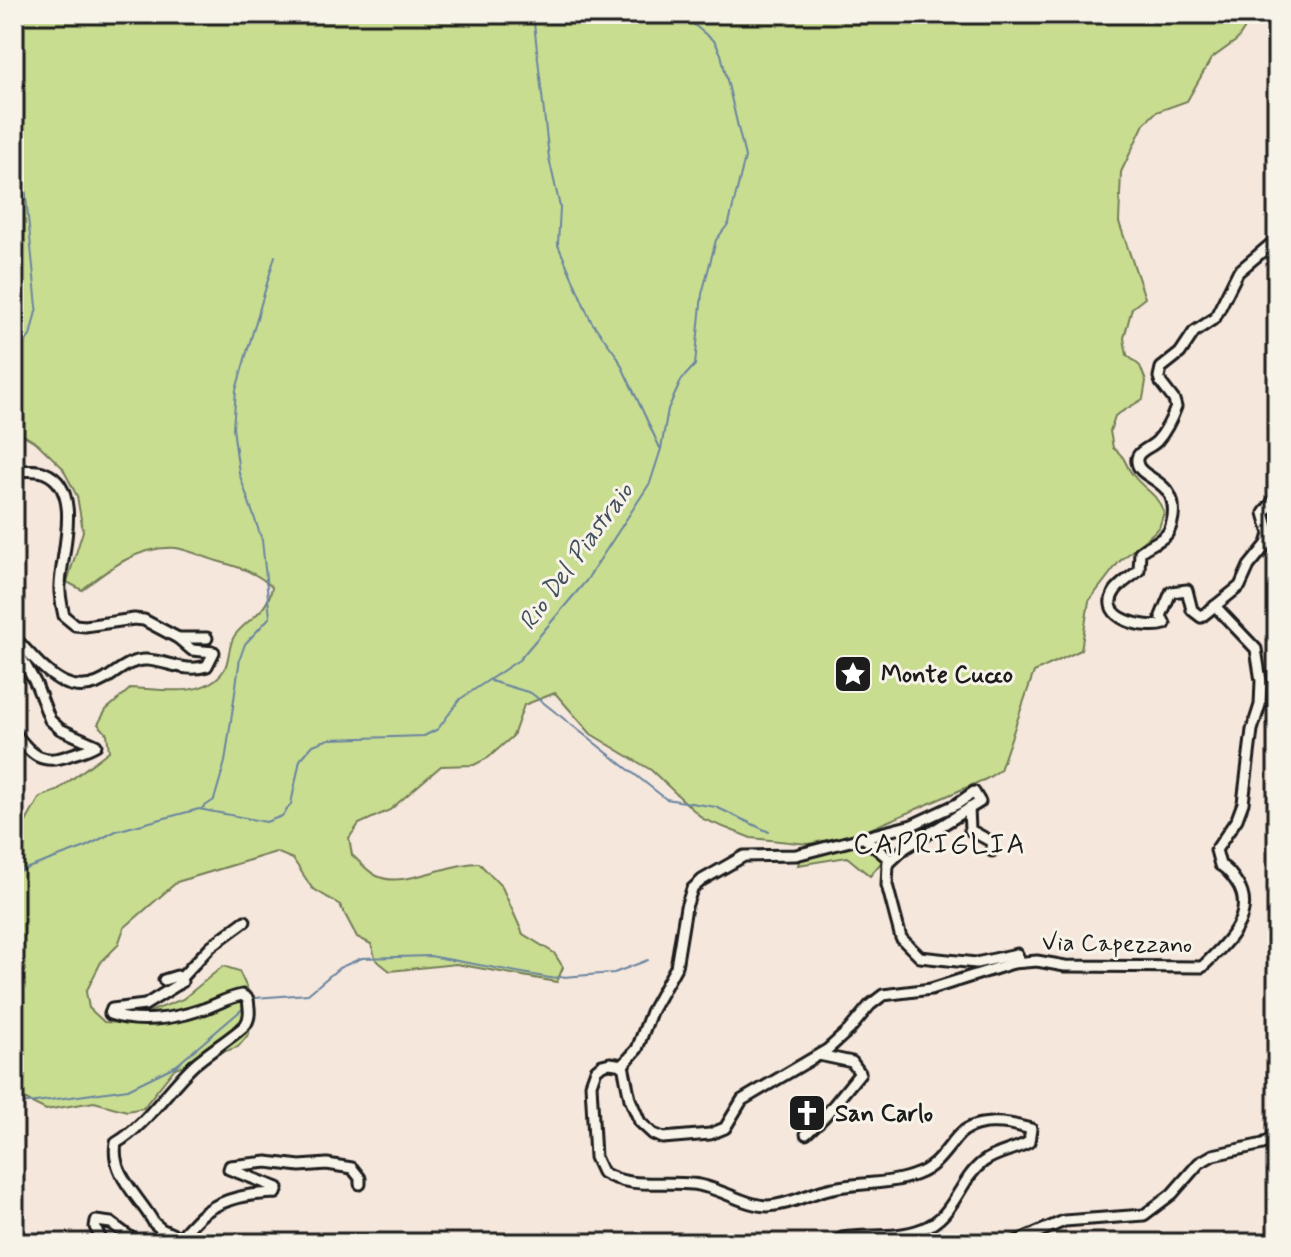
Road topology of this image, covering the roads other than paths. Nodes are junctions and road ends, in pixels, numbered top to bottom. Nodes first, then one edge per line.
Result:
1 (1277, 239) edge
2 (14, 471) edge
3 (1277, 496) edge
4 (1215, 606) junction
5 (178, 638) junction
6 (207, 638) dead end
7 (14, 645) edge
8 (14, 732) edge
9 (969, 808) junction
10 (863, 837) junction
11 (992, 851) dead end
12 (888, 864) junction
13 (245, 921) dead end
14 (1013, 963) junction
15 (180, 979) junction
16 (164, 980) dead end
17 (819, 1055) junction
18 (623, 1065) junction
19 (806, 1134) dead end
20 (1277, 1135) edge
21 (360, 1184) dead end
22 (177, 1240) edge
23 (103, 1243) edge
24 (138, 1243) edge
25 (834, 1243) edge
26 (1013, 1243) edge

1 - 4 street
2 - 5 street
3 - 4 street
4 - 14 street, Via Capezzano
5 - 6 street
5 - 7 street
7 - 8 street
9 - 10 street
9 - 11 street
9 - 12 street
10 - 12 street
10 - 18 street
12 - 14 street
13 - 15 street
14 - 17 street
15 - 16 street
15 - 22 street
17 - 18 street
17 - 19 street
18 - 25 street
20 - 26 street
21 - 22 street
23 - 24 street

